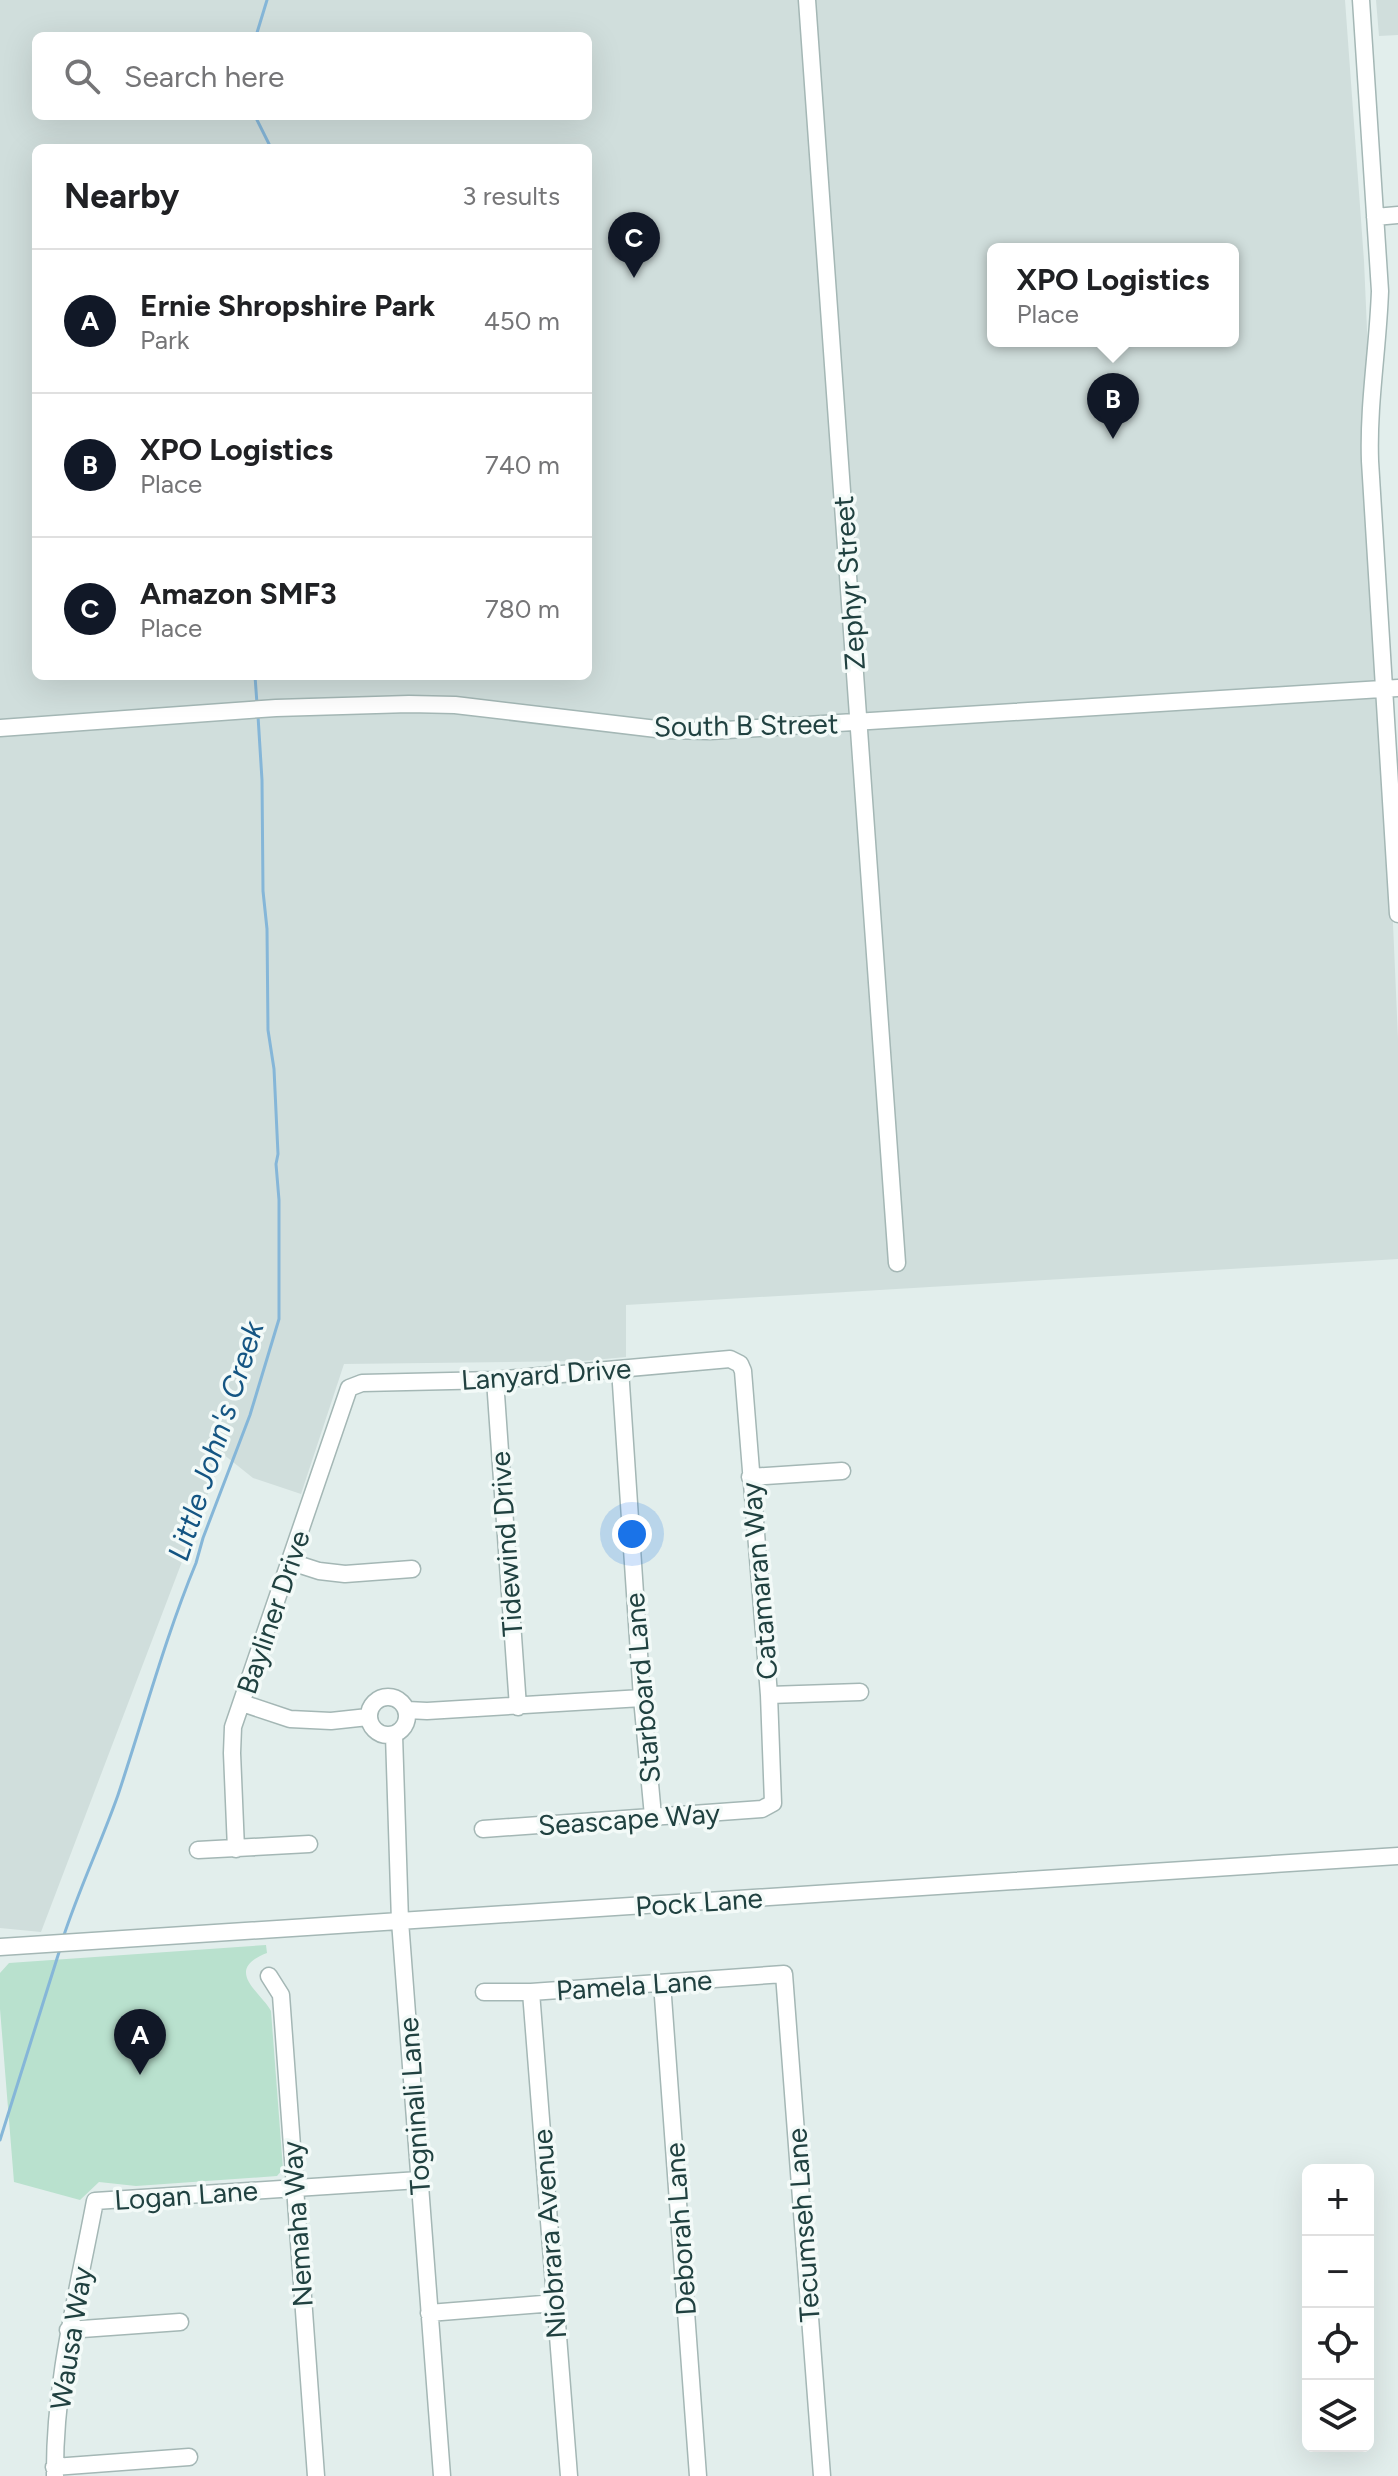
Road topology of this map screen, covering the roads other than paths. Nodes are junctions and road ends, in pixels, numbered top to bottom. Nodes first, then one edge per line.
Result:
1 (807, 0) edge
2 (1361, 0) edge
3 (1398, 215) edge
4 (1375, 217) junction
5 (1391, 689) edge
6 (859, 723) junction
7 (0, 728) edge
8 (1398, 914) edge
9 (897, 1263) dead end
10 (736, 1361) joint
11 (620, 1369) junction
12 (495, 1380) junction
13 (355, 1385) joint
14 (842, 1471) dead end
15 (750, 1477) junction
16 (291, 1562) junction
17 (412, 1569) dead end
18 (860, 1692) dead end
19 (769, 1695) junction
20 (642, 1698) junction
21 (242, 1703) junction
22 (518, 1707) junction
23 (407, 1710) junction
24 (368, 1717) junction
25 (394, 1735) junction
26 (773, 1803) joint
27 (653, 1816) junction
28 (483, 1829) dead end
29 (309, 1844) dead end
30 (236, 1849) junction
31 (198, 1850) dead end
32 (1398, 1856) edge
33 (400, 1921) junction
34 (0, 1947) edge
35 (784, 1974) joint
36 (269, 1976) dead end
37 (662, 1983) junction
38 (484, 1992) dead end
39 (531, 1992) junction
40 (419, 2180) junction
41 (294, 2189) junction
42 (95, 2201) joint
43 (555, 2303) junction
44 (429, 2313) junction
45 (180, 2322) dead end
46 (68, 2330) junction
47 (189, 2457) dead end
48 (54, 2471) edge
49 (316, 2476) edge
50 (442, 2476) edge
51 (569, 2476) edge
52 (698, 2476) edge
53 (822, 2476) edge

1 - 6 street, Zephyr Street
2 - 4 street
3 - 4 street
4 - 5 street
5 - 6 street, South B Street
5 - 8 street
6 - 7 street, South B Street
6 - 9 street, Zephyr Street
10 - 11 street, Lanyard Drive
10 - 15 street, Catamaran Way
11 - 12 street, Lanyard Drive
11 - 20 street, Starboard Lane
12 - 13 street, Lanyard Drive
12 - 22 street, Tidewind Drive
13 - 16 street, Bayliner Drive
14 - 15 street
15 - 19 street, Catamaran Way
16 - 17 street
16 - 21 street, Bayliner Drive
18 - 19 street
19 - 26 street, Catamaran Way
20 - 22 street
20 - 27 street, Starboard Lane
21 - 24 street
21 - 30 street, Bayliner Drive
22 - 23 street
23 - 24 street
23 - 25 street
24 - 25 street
25 - 33 street, Togninali Lane
26 - 27 street, Seascape Way
27 - 28 street, Seascape Way
29 - 30 street
30 - 31 street
32 - 33 street, Pock Lane
33 - 34 street, Pock Lane
33 - 40 street, Togninali Lane
35 - 37 street, Pamela Lane
35 - 53 street, Tecumseh Lane
36 - 41 street, Nemaha Way
37 - 39 street, Pamela Lane
37 - 52 street, Deborah Lane
38 - 39 street, Pamela Lane
39 - 43 street, Niobrara Avenue
40 - 41 street, Logan Lane
40 - 44 street, Togninali Lane
41 - 42 street, Logan Lane
41 - 49 street, Nemaha Way
42 - 46 street, Wausa Way
43 - 44 street
43 - 51 street, Niobrara Avenue
44 - 50 street, Togninali Lane
45 - 46 street
46 - 48 street, Wausa Way
47 - 48 street

